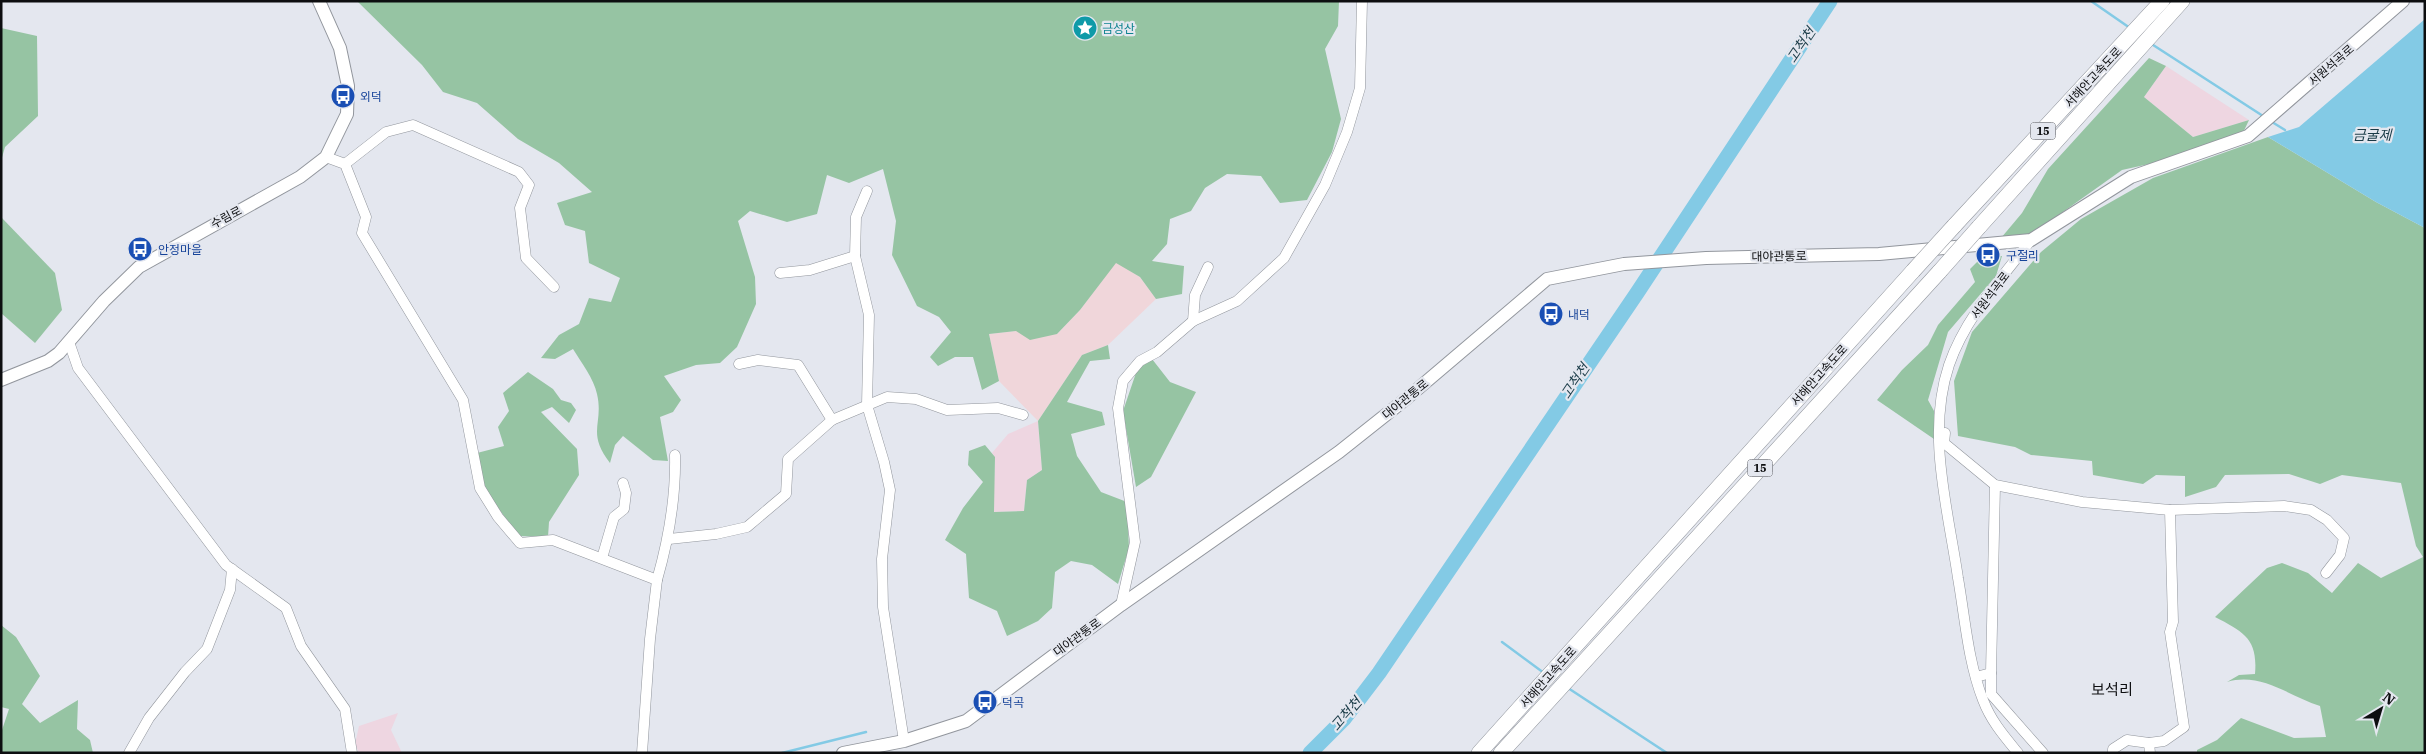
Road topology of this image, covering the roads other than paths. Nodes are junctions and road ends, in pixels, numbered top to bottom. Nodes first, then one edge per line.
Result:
1 (319, 1) edge
2 (1362, 1) edge
3 (2182, 1) edge
4 (2403, 1) edge
5 (2160, 12) edge
6 (2137, 41) junction
7 (326, 157) junction
8 (345, 164) junction
9 (867, 191) dead end
10 (2031, 240) junction
11 (855, 256) junction
12 (1208, 267) dead end
13 (780, 273) dead end
14 (554, 287) dead end
15 (1193, 321) junction
16 (69, 342) junction
17 (739, 364) dead end
18 (1948, 367) junction
19 (1, 380) edge
20 (866, 405) junction
21 (1023, 415) dead end
22 (832, 420) junction
23 (675, 455) dead end
24 (623, 483) dead end
25 (1996, 485) junction
26 (2170, 510) junction
27 (669, 539) junction
28 (602, 558) junction
29 (232, 569) junction
30 (2326, 573) dead end
31 (657, 580) junction
32 (1121, 605) junction
33 (1991, 673) junction
34 (1976, 677) junction
35 (1987, 696) junction
36 (904, 741) junction
37 (2149, 748) edge
38 (129, 753) edge
39 (352, 753) edge
40 (642, 753) edge
41 (843, 753) edge
42 (1479, 753) edge
43 (1501, 753) edge
44 (2018, 753) edge
45 (2043, 753) edge
46 (2113, 753) edge

1 - 7 main road, 수림로
2 - 15 street
3 - 5 highway, 서해안고속도로 / 15
4 - 10 main road, 서원석곡로
5 - 6 highway, 서해안고속도로 / 15
6 - 42 highway, 서해안고속도로 / 15, bridge
6 - 43 highway, 서해안고속도로 / 15, bridge
7 - 8 street
7 - 16 main road, 수림로
8 - 14 street
8 - 28 street
9 - 11 street
10 - 18 street, 서원석곡로
10 - 32 main road, 대야관통로
11 - 13 street
11 - 20 street
12 - 15 street
15 - 32 street
16 - 19 main road, 수림로
16 - 29 street
17 - 22 street
18 - 25 street
18 - 34 street, 서원석곡로
20 - 21 street
20 - 22 street
20 - 36 street
22 - 27 street
23 - 27 street
24 - 28 street
25 - 26 street
25 - 33 street
26 - 30 street
26 - 37 street
27 - 31 street
28 - 31 street
29 - 38 street
29 - 39 street
31 - 40 street
32 - 36 main road, 대야관통로
33 - 34 street
33 - 35 street
34 - 35 street, 서원석곡로
35 - 44 street, 서원석곡로
35 - 45 street
36 - 41 main road, 대야관통로
37 - 46 street

